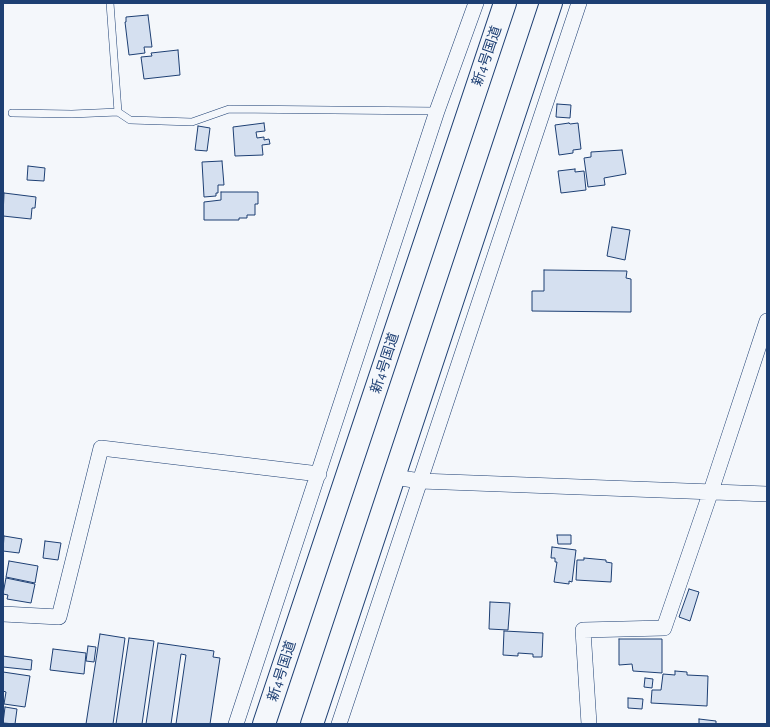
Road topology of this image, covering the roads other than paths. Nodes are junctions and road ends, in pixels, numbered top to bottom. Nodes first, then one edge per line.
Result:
1 (110, 3) edge
2 (476, 3) edge
3 (505, 3) edge
4 (551, 3) edge
5 (579, 3) edge
6 (437, 111) junction
7 (118, 112) junction
8 (12, 113) dead end
9 (767, 321) edge
10 (319, 474) junction
11 (394, 477) junction
12 (420, 481) junction
13 (711, 491) junction
14 (767, 494) edge
15 (3, 614) edge
16 (236, 724) edge
17 (264, 724) edge
18 (312, 724) edge
19 (339, 724) edge
20 (589, 724) edge

1 - 7 lane
2 - 6 street
3 - 17 highway, 新4号国道
4 - 11 highway
5 - 12 street
6 - 7 lane
6 - 10 street
7 - 8 lane
9 - 13 street
10 - 15 street
10 - 16 street
11 - 12 street
11 - 18 highway
12 - 13 street
12 - 19 street
13 - 14 street
13 - 20 street

